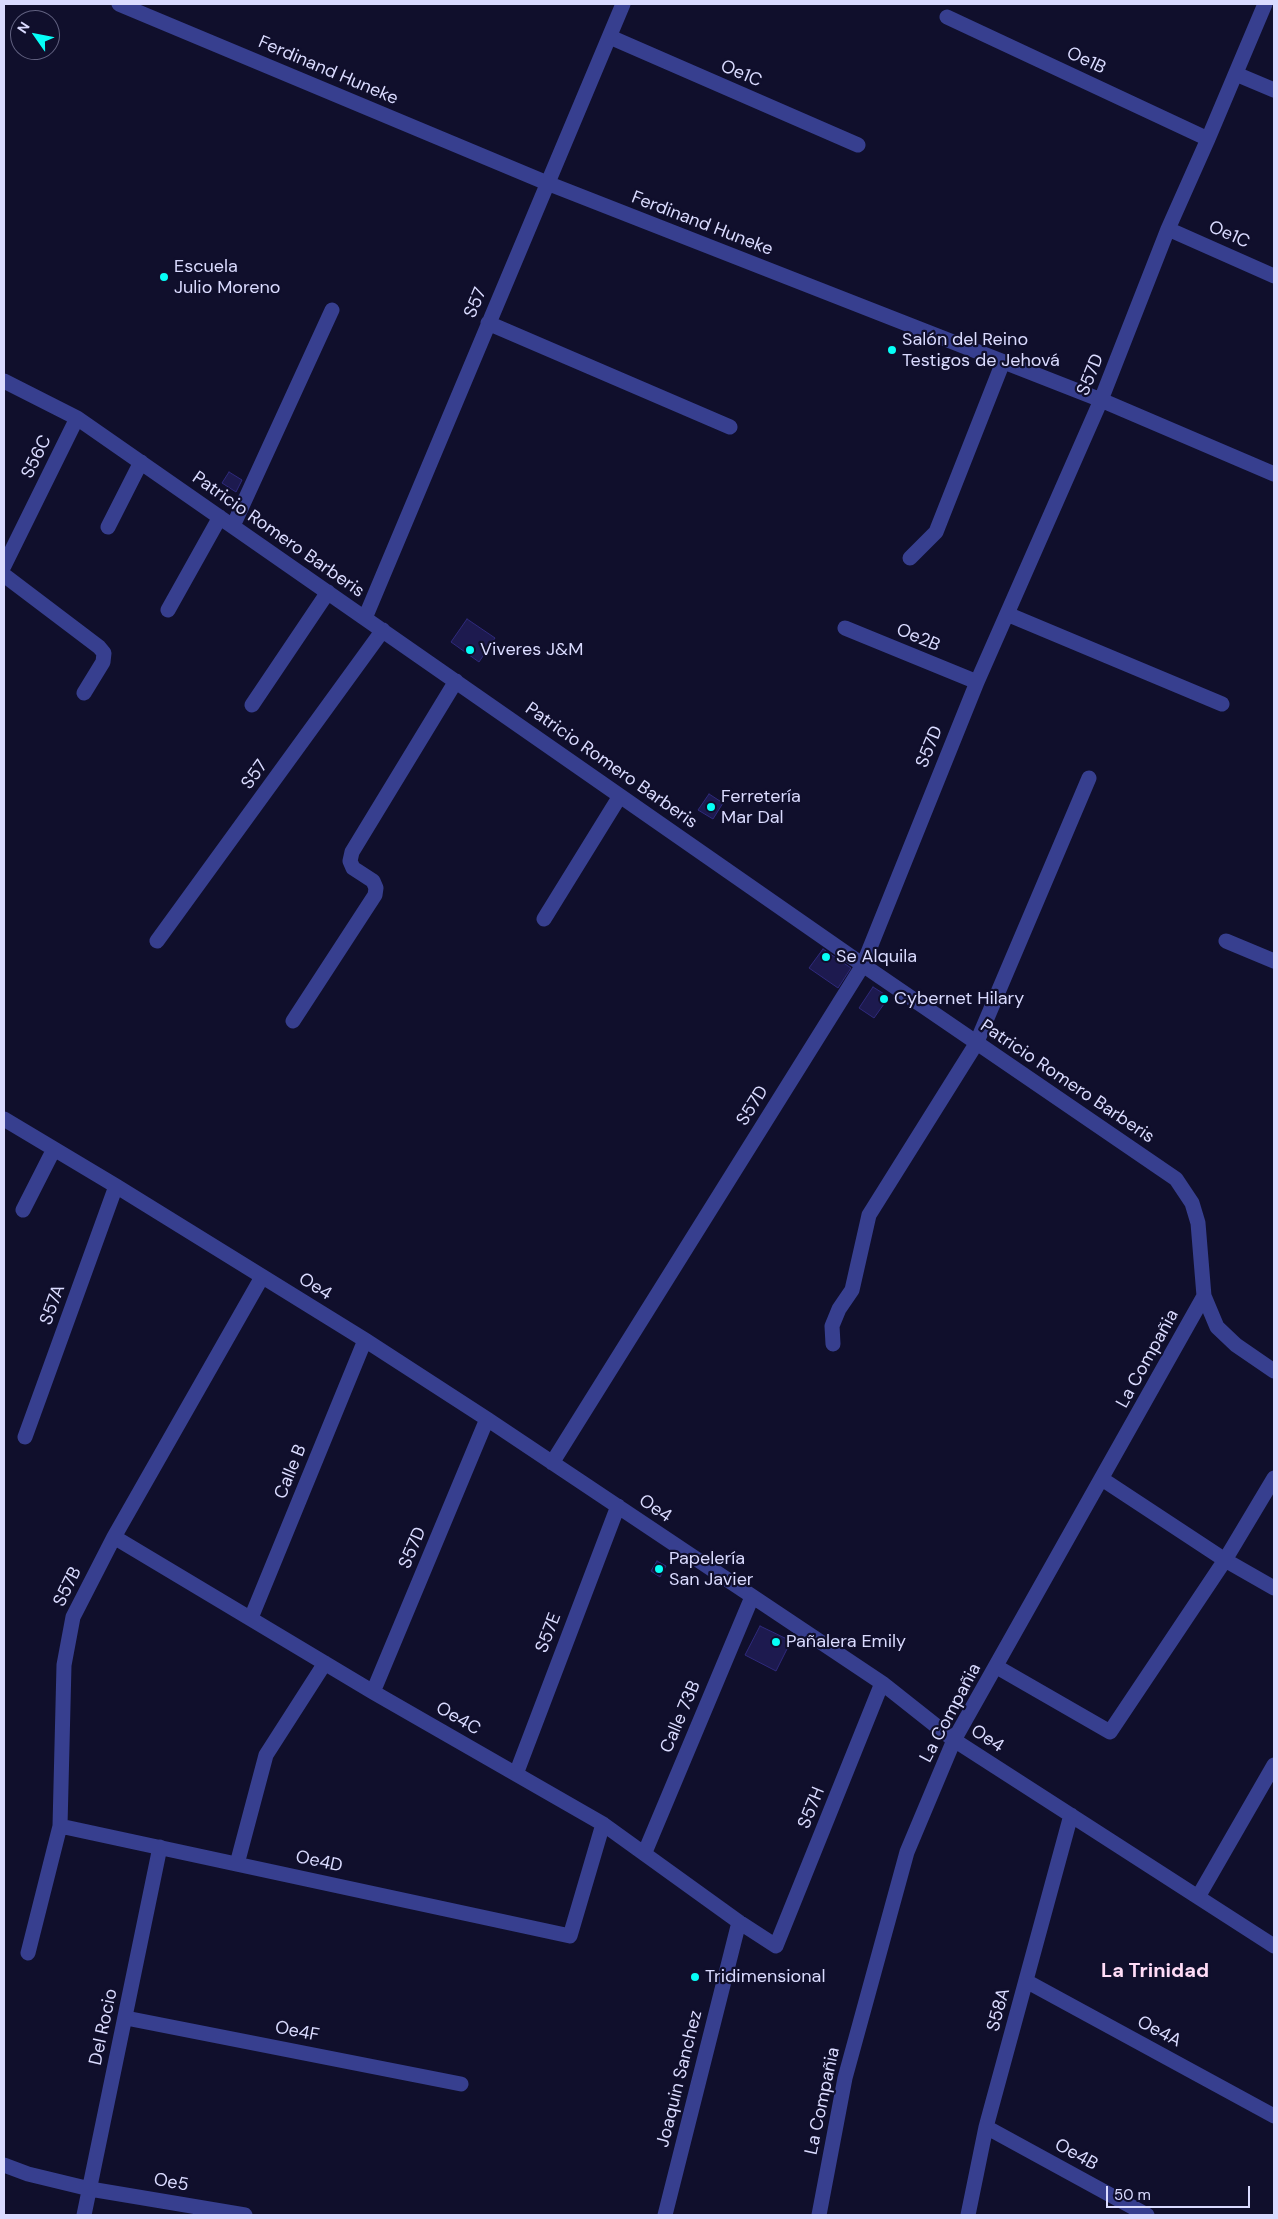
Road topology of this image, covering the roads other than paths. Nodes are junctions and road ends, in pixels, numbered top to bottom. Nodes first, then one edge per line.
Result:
1 (118, 4) edge
2 (623, 4) edge
3 (1265, 4) edge
4 (948, 17) dead end
5 (610, 37) junction
6 (1236, 74) junction
7 (1274, 90) edge
8 (1208, 139) junction
9 (858, 145) dead end
10 (547, 183) junction
11 (1168, 228) junction
12 (1274, 276) edge
13 (332, 310) dead end
14 (488, 322) junction
15 (1004, 362) junction
16 (4, 381) edge
17 (1101, 400) junction
18 (77, 418) junction
19 (730, 427) dead end
20 (141, 462) junction
21 (1274, 474) edge
22 (226, 521) junction
23 (108, 527) dead end
24 (910, 558) dead end
25 (4, 566) edge
26 (4, 575) edge
27 (328, 592) junction
28 (168, 610) dead end
29 (1007, 614) junction
30 (365, 618) junction
31 (845, 628) dead end
32 (383, 630) junction
33 (456, 681) junction
34 (977, 682) junction
35 (84, 693) dead end
36 (1222, 704) dead end
37 (252, 705) dead end
38 (1089, 778) dead end
39 (620, 796) junction
40 (544, 919) dead end
41 (1226, 940) dead end
42 (157, 942) dead end
43 (1274, 961) edge
44 (863, 965) junction
45 (294, 1021) dead end
46 (976, 1044) junction
47 (4, 1119) edge
48 (54, 1149) junction
49 (116, 1186) junction
50 (23, 1210) dead end
51 (262, 1277) junction
52 (1204, 1296) junction
53 (365, 1340) junction
54 (833, 1344) dead end
55 (1274, 1371) edge
56 (487, 1419) junction
57 (25, 1437) dead end
58 (552, 1463) junction
59 (1274, 1478) edge
60 (1102, 1479) junction
61 (618, 1506) junction
62 (114, 1537) junction
63 (1225, 1560) junction
64 (1274, 1588) edge
65 (752, 1597) junction
66 (251, 1618) junction
67 (325, 1663) junction
68 (997, 1667) junction
69 (882, 1684) junction
70 (373, 1692) junction
71 (954, 1740) junction
72 (1272, 1772) edge
73 (516, 1774) junction
74 (1071, 1815) junction
75 (604, 1824) junction
76 (60, 1826) junction
77 (160, 1847) junction
78 (645, 1852) junction
79 (237, 1864) junction
80 (1198, 1897) junction
81 (739, 1922) junction
82 (776, 1946) joint
83 (1274, 1946) edge
84 (28, 1953) dead end
85 (1026, 1981) junction
86 (126, 2018) junction
87 (461, 2084) dead end
88 (1274, 2116) edge
89 (986, 2127) junction
90 (4, 2166) edge
91 (90, 2189) junction
92 (84, 2215) edge
93 (245, 2215) edge
94 (666, 2215) edge
95 (819, 2215) edge
96 (968, 2215) edge
97 (1147, 2215) edge

1 - 10 street, Ferdinand Huneke
2 - 5 street, S57
3 - 6 street, S57D
4 - 8 street, Oe1B
5 - 9 street, Oe1C
5 - 10 street, S57
6 - 7 street
6 - 8 street, S57D
8 - 11 street, S57D
10 - 14 street, S57
10 - 15 street, Ferdinand Huneke
11 - 12 street, Oe1C
11 - 17 street, S57D
13 - 22 street
14 - 19 street
14 - 30 street, S57
15 - 17 street, Ferdinand Huneke
15 - 24 street
16 - 18 street, Patricio Romero Barberis
17 - 21 street, Ferdinand Huneke
17 - 29 street, S57D
18 - 20 street, Patricio Romero Barberis
18 - 25 street, S56C
20 - 22 street, Patricio Romero Barberis
20 - 23 street
22 - 27 street, Patricio Romero Barberis
22 - 28 street
26 - 35 street
27 - 30 street, Patricio Romero Barberis
27 - 37 street
29 - 34 street, S57D
29 - 36 street
30 - 32 street, Patricio Romero Barberis
31 - 34 street, Oe2B
32 - 33 street, Patricio Romero Barberis
32 - 42 street, S57
33 - 39 street, Patricio Romero Barberis
33 - 45 street
34 - 44 street, S57D
38 - 46 street
39 - 40 street
39 - 44 street, Patricio Romero Barberis
41 - 43 street
44 - 46 street, Patricio Romero Barberis
44 - 58 street, S57D
46 - 52 street, Patricio Romero Barberis
46 - 54 street
47 - 48 street, Oe4
48 - 49 street, Oe4
48 - 50 street
49 - 51 street, Oe4
49 - 57 street, S57A
51 - 53 street, Oe4
51 - 62 street, S57B
52 - 55 street, Patricio Romero Barberis
52 - 60 street, La Compañia
53 - 56 street, Oe4
53 - 66 street, Calle B
56 - 58 street, Oe4
56 - 70 street, S57D
58 - 61 street, Oe4
59 - 63 street
60 - 63 street
60 - 68 street, La Compañia
61 - 65 street, Oe4
61 - 73 street, S57E
62 - 66 street, Oe4C
62 - 76 street, S57B
63 - 64 street
63 - 68 street
65 - 69 street, Oe4
65 - 78 street, Calle 73B
66 - 67 street, Oe4C
67 - 70 street, Oe4C
67 - 79 street
68 - 71 street, La Compañia
69 - 71 street, Oe4
69 - 82 street, S57H
70 - 73 street, Oe4C
71 - 74 street, Oe4
71 - 95 street, La Compañia
72 - 80 street
73 - 75 street, Oe4C
74 - 80 street, Oe4
74 - 85 street, S58A
75 - 78 street, Oe4C
75 - 79 street, Oe4D
76 - 77 street, Oe4D
76 - 84 street, S57B
77 - 79 street, Oe4D
77 - 86 street, Del Rocio
78 - 81 street, Oe4C
80 - 83 street, Oe4
81 - 82 street, Oe4C
81 - 94 street, Joaquin Sanchez
85 - 88 street, Oe4A
85 - 89 street, S58A
86 - 87 street, Oe4F
86 - 91 street, Del Rocio
89 - 96 street, S58A
89 - 97 street, Oe4B
90 - 91 street, Oe5
91 - 92 street, Del Rocio
91 - 93 street, Oe5

